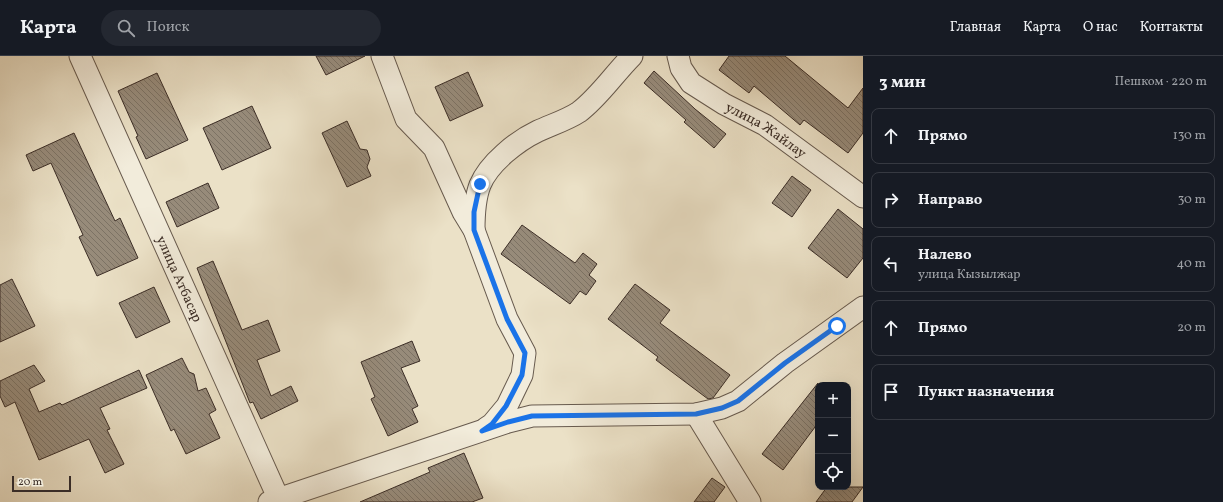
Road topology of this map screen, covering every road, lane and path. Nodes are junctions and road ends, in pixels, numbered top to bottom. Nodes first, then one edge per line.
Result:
1 (80, 56) edge
2 (632, 56) edge
3 (387, 57) edge
4 (675, 60) edge
5 (863, 197) edge
6 (474, 230) junction
7 (863, 307) edge
8 (696, 414) junction
9 (482, 431) junction
10 (276, 501) edge
11 (750, 502) edge

1 - 10 street, улица Атбасар
2 - 6 street
3 - 6 street
4 - 5 street, улица Жайлау
6 - 9 street
7 - 8 street
8 - 9 street
8 - 11 street
9 - 10 street

